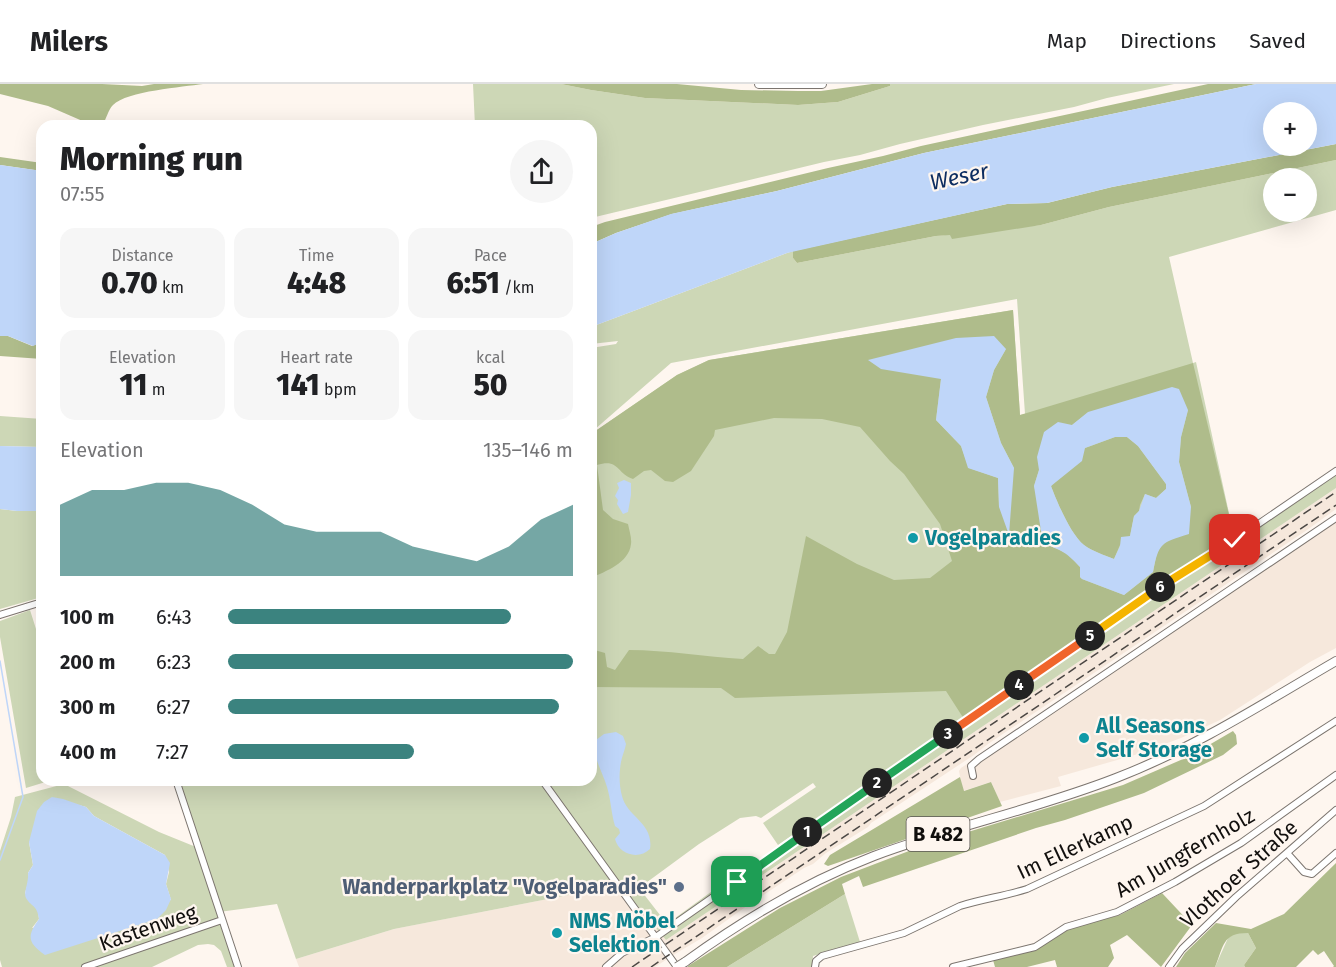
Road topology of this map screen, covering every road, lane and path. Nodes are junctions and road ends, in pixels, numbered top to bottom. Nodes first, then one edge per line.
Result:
1 (759, 84) edge
2 (822, 84) edge
3 (1336, 471) edge
4 (1336, 518) edge
5 (36, 604) edge
6 (0, 615) edge
7 (1336, 661) edge
8 (1336, 722) edge
9 (1336, 775) edge
10 (973, 776) dead end
11 (178, 786) edge
12 (546, 786) edge
13 (1336, 810) edge
14 (1336, 852) edge
15 (1287, 853) junction
16 (222, 920) junction
17 (656, 937) junction
18 (974, 964) edge
19 (85, 967) edge
20 (238, 967) edge
21 (606, 967) edge
22 (677, 967) edge
23 (815, 967) edge
24 (953, 967) edge
25 (1169, 967) edge

1 - 2 main road
3 - 17 street
4 - 10 street
5 - 6 street
7 - 22 main road, B 482, bridge
8 - 23 street, Im Ellerkamp
9 - 18 street, Am Jungfernholz
11 - 16 street, Kastenweg
12 - 17 street
13 - 15 street, Vlothoer Straße
14 - 15 street
15 - 25 street, Vlothoer Straße
16 - 19 street, Kastenweg
16 - 20 street, Kastenweg
17 - 21 street
17 - 22 street
18 - 24 street, Am Jungfernholz

